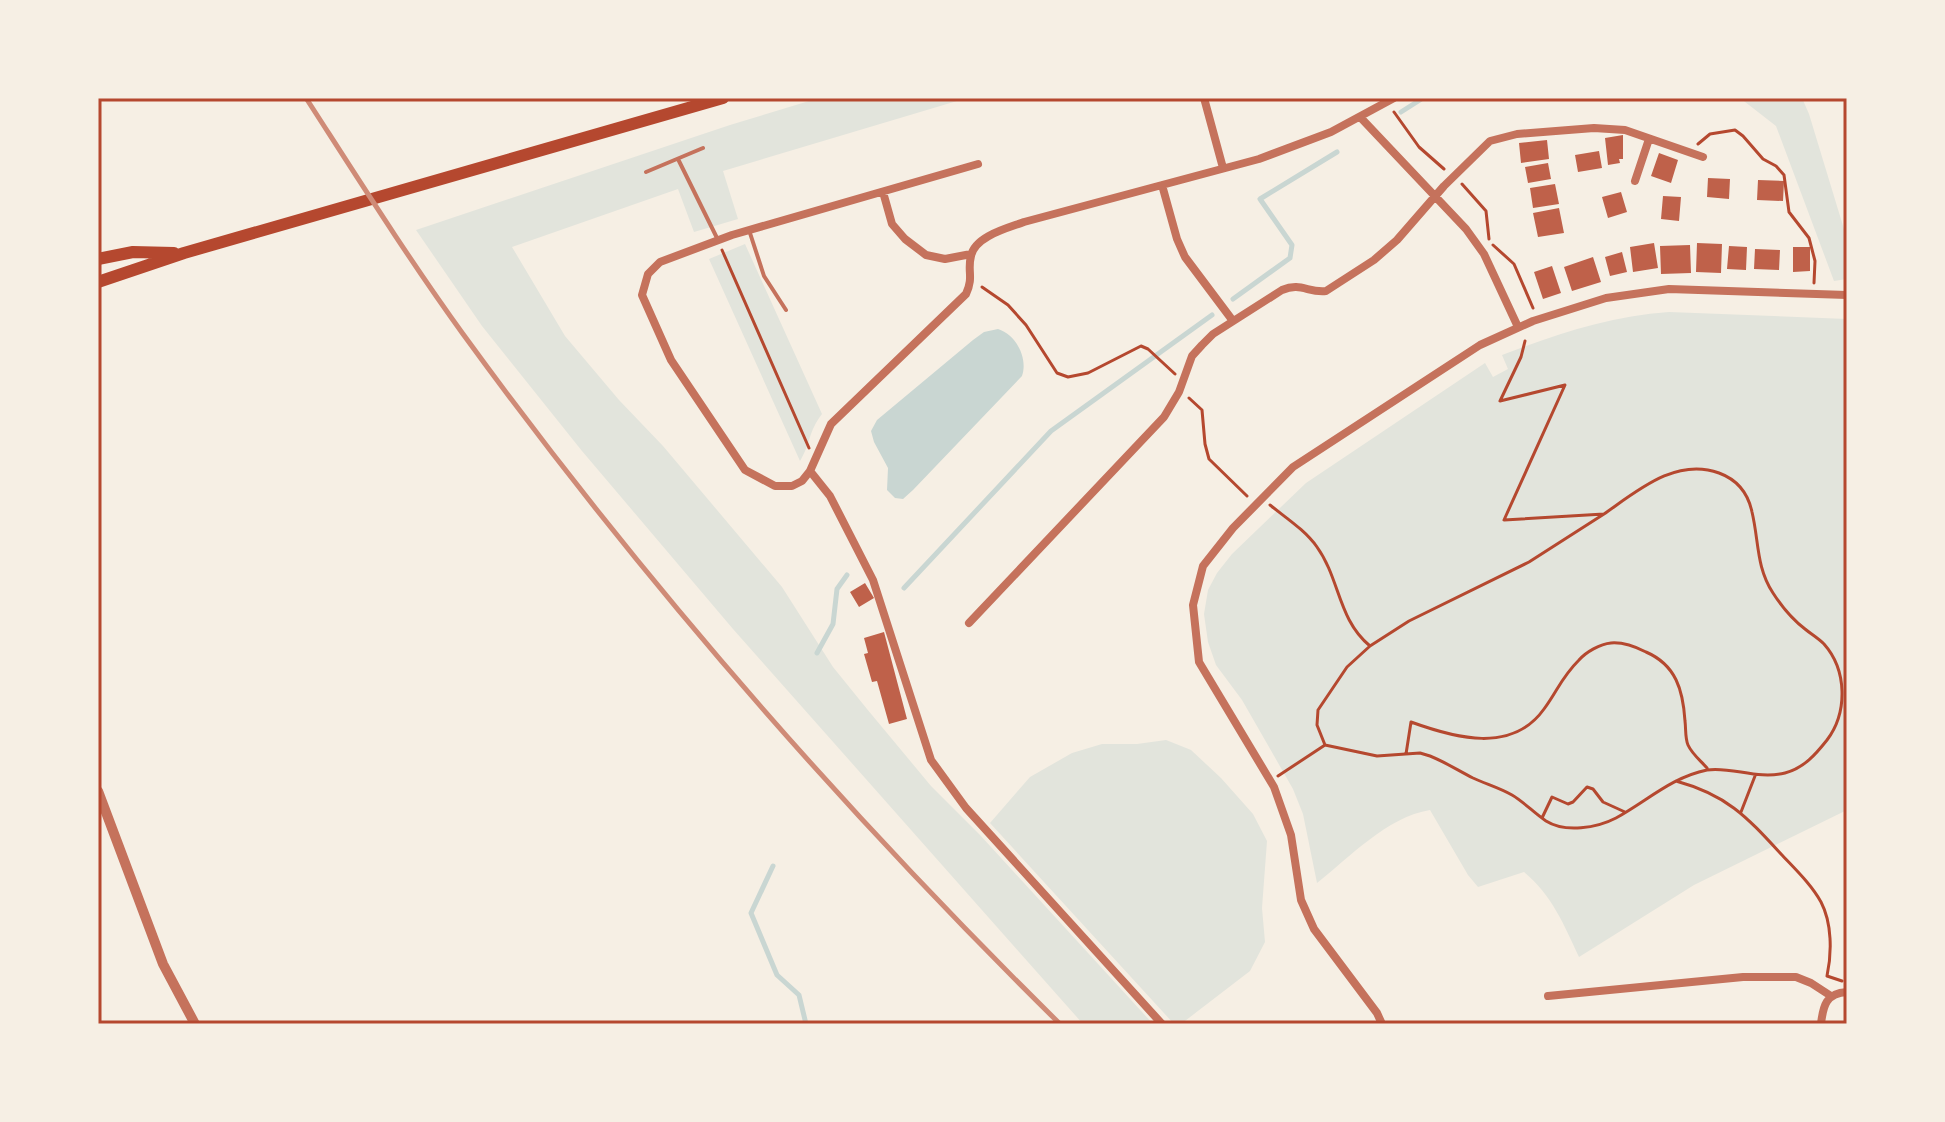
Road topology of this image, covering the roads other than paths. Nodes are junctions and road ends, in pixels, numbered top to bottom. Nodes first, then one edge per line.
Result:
1 (723, 98) edge
2 (1204, 98) edge
3 (1391, 100) edge
4 (1361, 118) junction
5 (1649, 139) junction
6 (703, 148) dead end
7 (1703, 157) dead end
8 (678, 159) junction
9 (978, 164) dead end
10 (1223, 168) junction
11 (646, 172) dead end
12 (1635, 181) dead end
13 (1162, 185) junction
14 (883, 192) junction
15 (1436, 197) junction
16 (749, 230) junction
17 (718, 240) junction
18 (184, 253) junction
19 (971, 254) junction
20 (98, 259) edge
21 (98, 282) edge
22 (1847, 295) edge
23 (786, 310) dead end
24 (1233, 321) junction
25 (1518, 327) junction
26 (810, 471) junction
27 (969, 623) dead end
28 (98, 791) edge
29 (1847, 992) edge
30 (1548, 996) dead end
31 (1831, 996) junction
32 (195, 1024) edge
33 (1162, 1024) edge
34 (1382, 1024) edge
35 (1821, 1024) edge

1 - 18 highway
2 - 10 street
3 - 4 street
4 - 10 street
4 - 15 street
5 - 7 street
5 - 12 street
5 - 15 street
6 - 8 lane
8 - 11 lane
8 - 17 lane
9 - 14 street
10 - 13 street
13 - 19 street
13 - 24 street
14 - 16 street
14 - 19 street
15 - 24 street
15 - 25 street
16 - 17 street
16 - 23 lane
17 - 26 street
18 - 20 highway
18 - 21 highway
19 - 26 street
22 - 25 street
24 - 27 street
25 - 34 street
26 - 33 street
28 - 32 street
29 - 31 street
30 - 31 street
31 - 35 street

